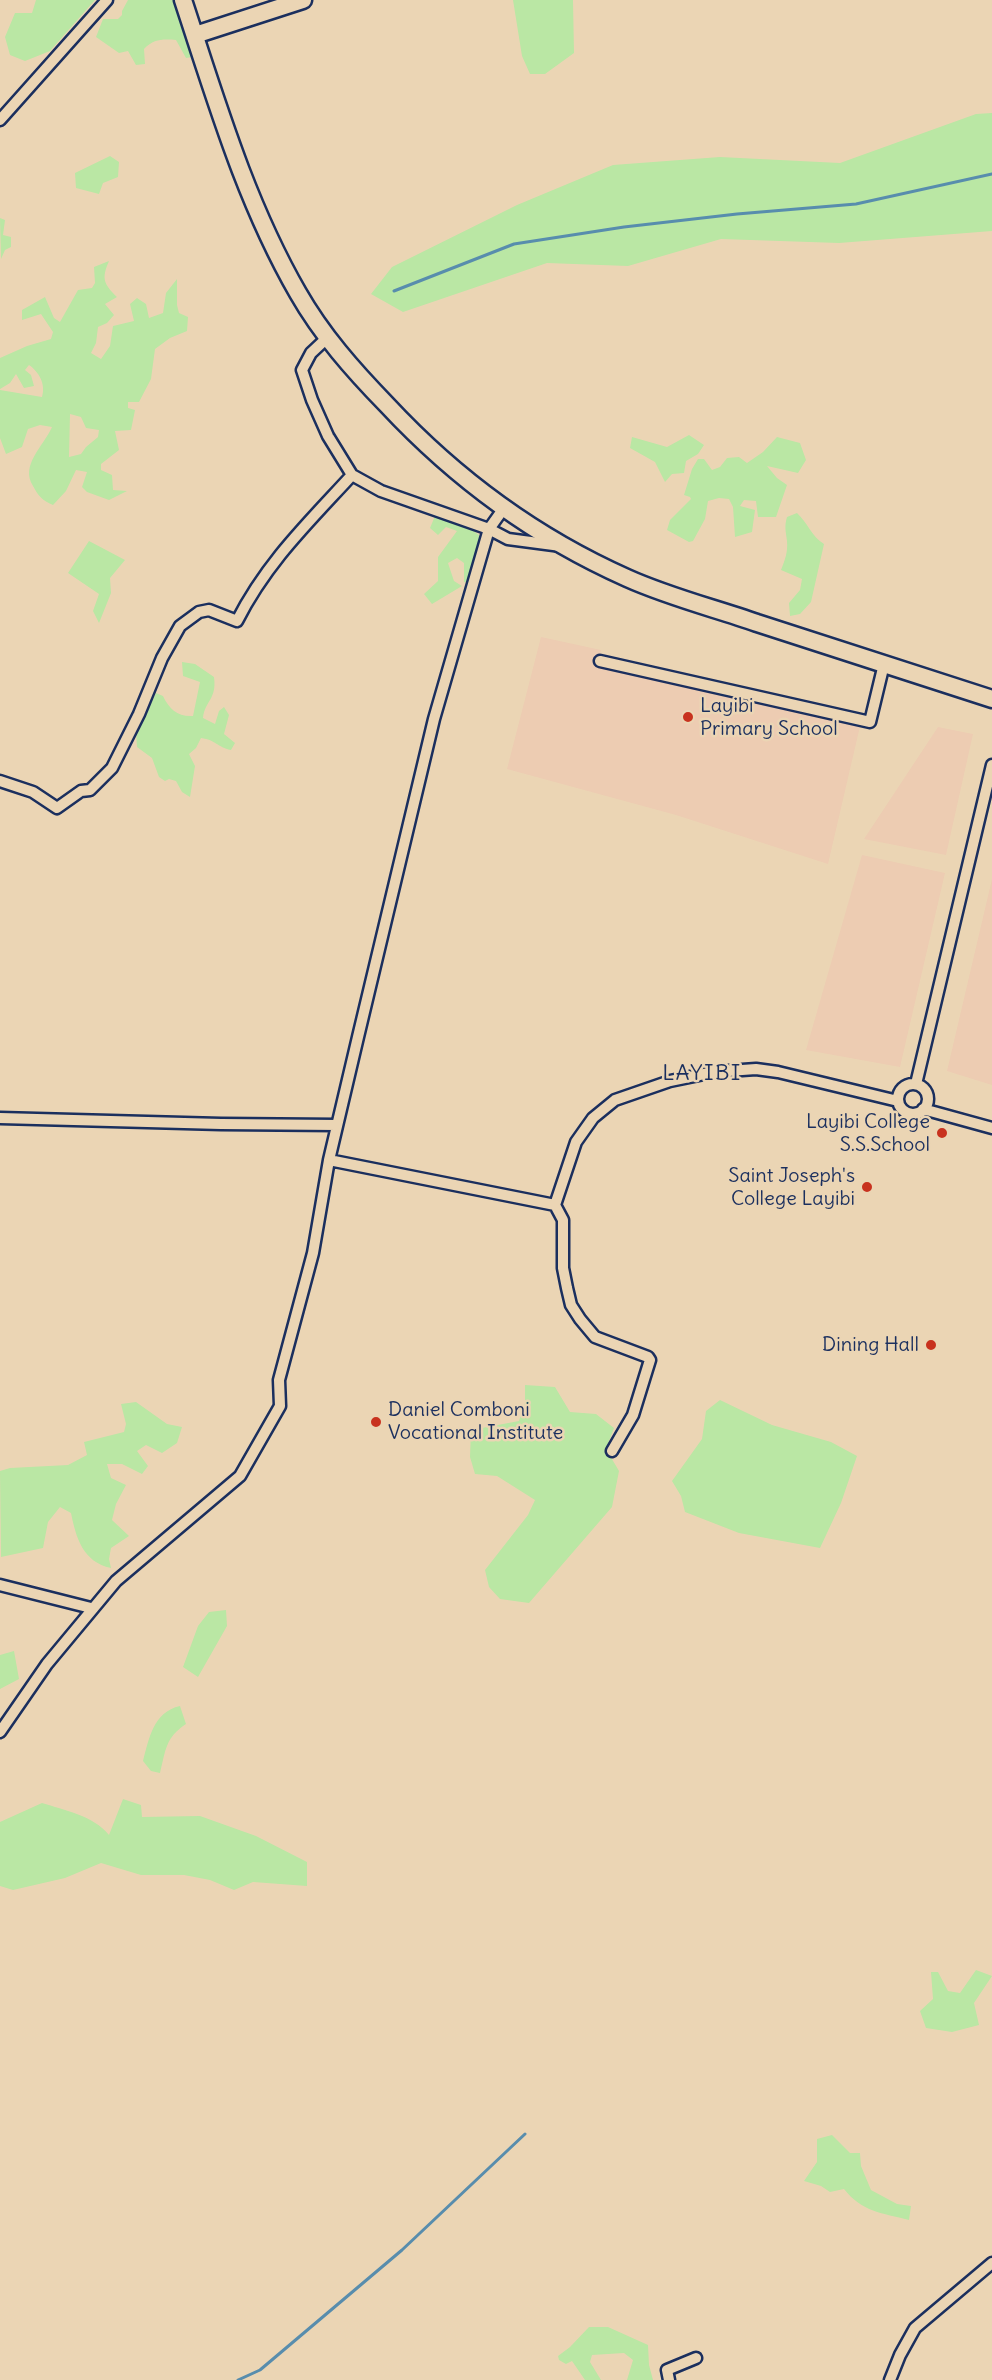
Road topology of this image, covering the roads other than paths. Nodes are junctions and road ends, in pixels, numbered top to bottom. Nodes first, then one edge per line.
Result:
1 (107, 0) edge
2 (183, 0) edge
3 (303, 0) edge
4 (195, 35) junction
5 (0, 120) edge
6 (327, 338) junction
7 (352, 475) junction
8 (504, 508) junction
9 (489, 529) junction
10 (567, 547) junction
11 (600, 661) dead end
12 (884, 664) junction
13 (991, 700) edge
14 (992, 765) edge
15 (0, 781) edge
16 (916, 1084) junction
17 (898, 1101) junction
18 (923, 1109) junction
19 (0, 1118) edge
20 (337, 1125) junction
21 (992, 1128) edge
22 (329, 1160) junction
23 (555, 1205) junction
24 (612, 1451) dead end
25 (0, 1586) edge
26 (91, 1608) junction
27 (0, 1732) edge
28 (992, 2263) edge
29 (696, 2358) dead end
30 (669, 2380) edge
31 (890, 2380) edge

1 - 5 street
2 - 4 street
3 - 4 street
4 - 6 street
6 - 7 street
6 - 8 street
7 - 9 street
7 - 15 street
8 - 9 street
8 - 10 street
9 - 10 street
9 - 20 street
10 - 12 street
11 - 12 street
12 - 13 street
14 - 16 street
16 - 17 street
16 - 18 street
17 - 18 street
17 - 23 street
18 - 21 street
19 - 20 street
20 - 22 street
22 - 23 street
22 - 26 street
23 - 24 street
25 - 26 street
26 - 27 street
28 - 31 street
29 - 30 street

